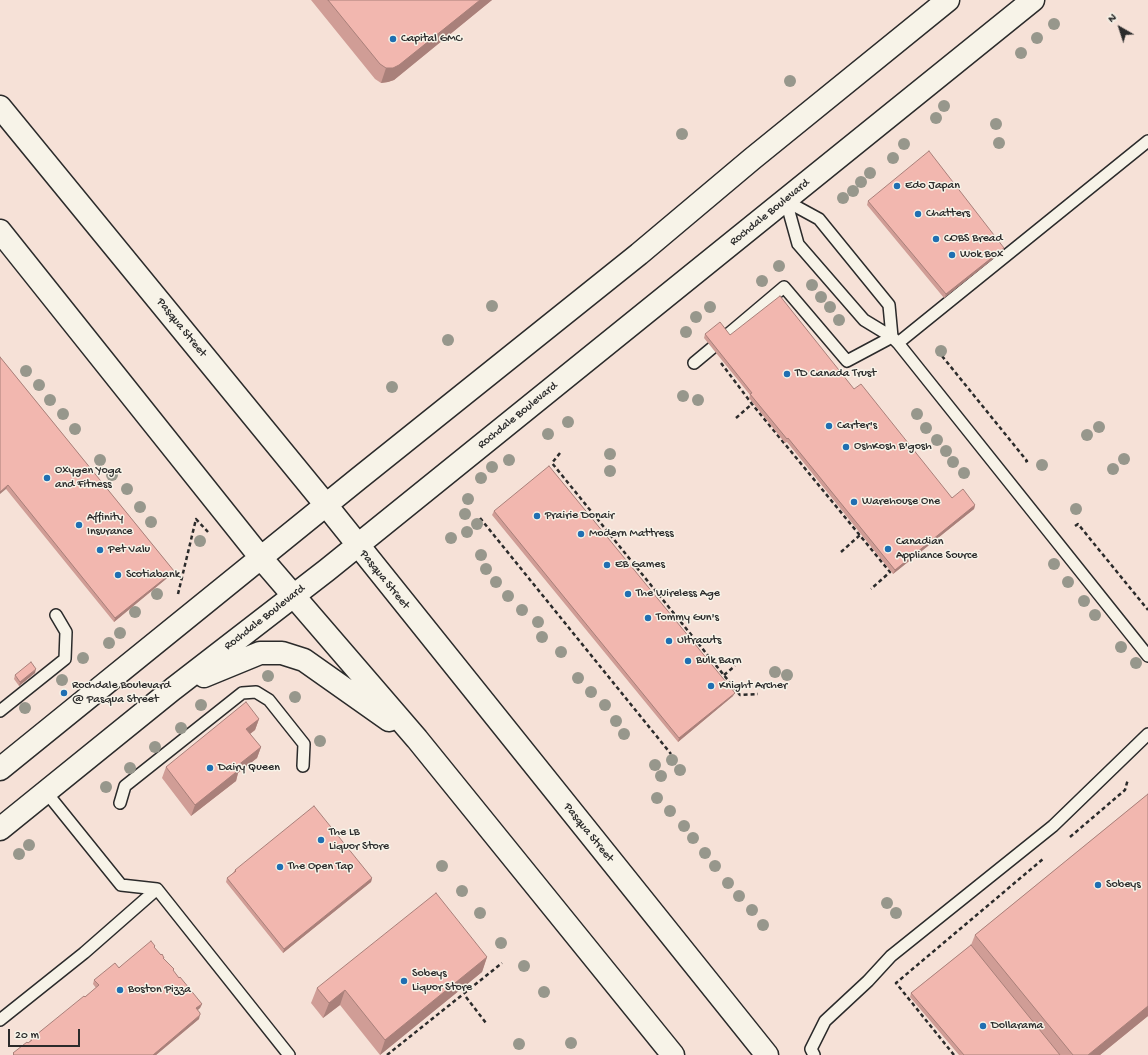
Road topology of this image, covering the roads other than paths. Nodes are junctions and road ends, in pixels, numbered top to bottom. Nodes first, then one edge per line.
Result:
1 (948, 0) edge
2 (1033, 0) edge
3 (0, 107) edge
4 (1148, 141) edge
5 (786, 201) junction
6 (2, 238) edge
7 (726, 336) edge
8 (895, 340) junction
9 (712, 348) edge
10 (694, 363) dead end
11 (326, 505) junction
12 (357, 546) junction
13 (261, 558) junction
14 (293, 596) junction
15 (56, 615) dead end
16 (1148, 656) edge
17 (174, 689) junction
18 (0, 711) edge
19 (1148, 734) edge
20 (417, 739) junction
21 (303, 766) dead end
22 (0, 769) edge
23 (46, 792) junction
24 (120, 803) dead end
25 (0, 828) edge
26 (157, 889) junction
27 (0, 1020) edge
28 (289, 1055) edge
29 (673, 1055) edge
30 (766, 1055) edge
31 (814, 1055) edge

1 - 11 main road
2 - 5 main road, Rochdale Boulevard
3 - 11 main road, Pasqua Street
4 - 8 lane
5 - 8 lane
5 - 8 lane
5 - 12 main road, Rochdale Boulevard
6 - 13 main road
7 - 8 lane
8 - 16 lane
9 - 10 lane
11 - 12 main road, Pasqua Street
11 - 13 main road
12 - 14 main road, Rochdale Boulevard
12 - 30 main road, Pasqua Street
13 - 14 main road
13 - 22 main road
14 - 17 main road, Rochdale Boulevard
14 - 20 main road
15 - 18 lane
17 - 20 main road
17 - 23 main road, Rochdale Boulevard
19 - 31 lane
20 - 29 main road
21 - 24 lane
23 - 25 main road, Rochdale Boulevard
23 - 26 lane
26 - 27 lane
26 - 28 lane

